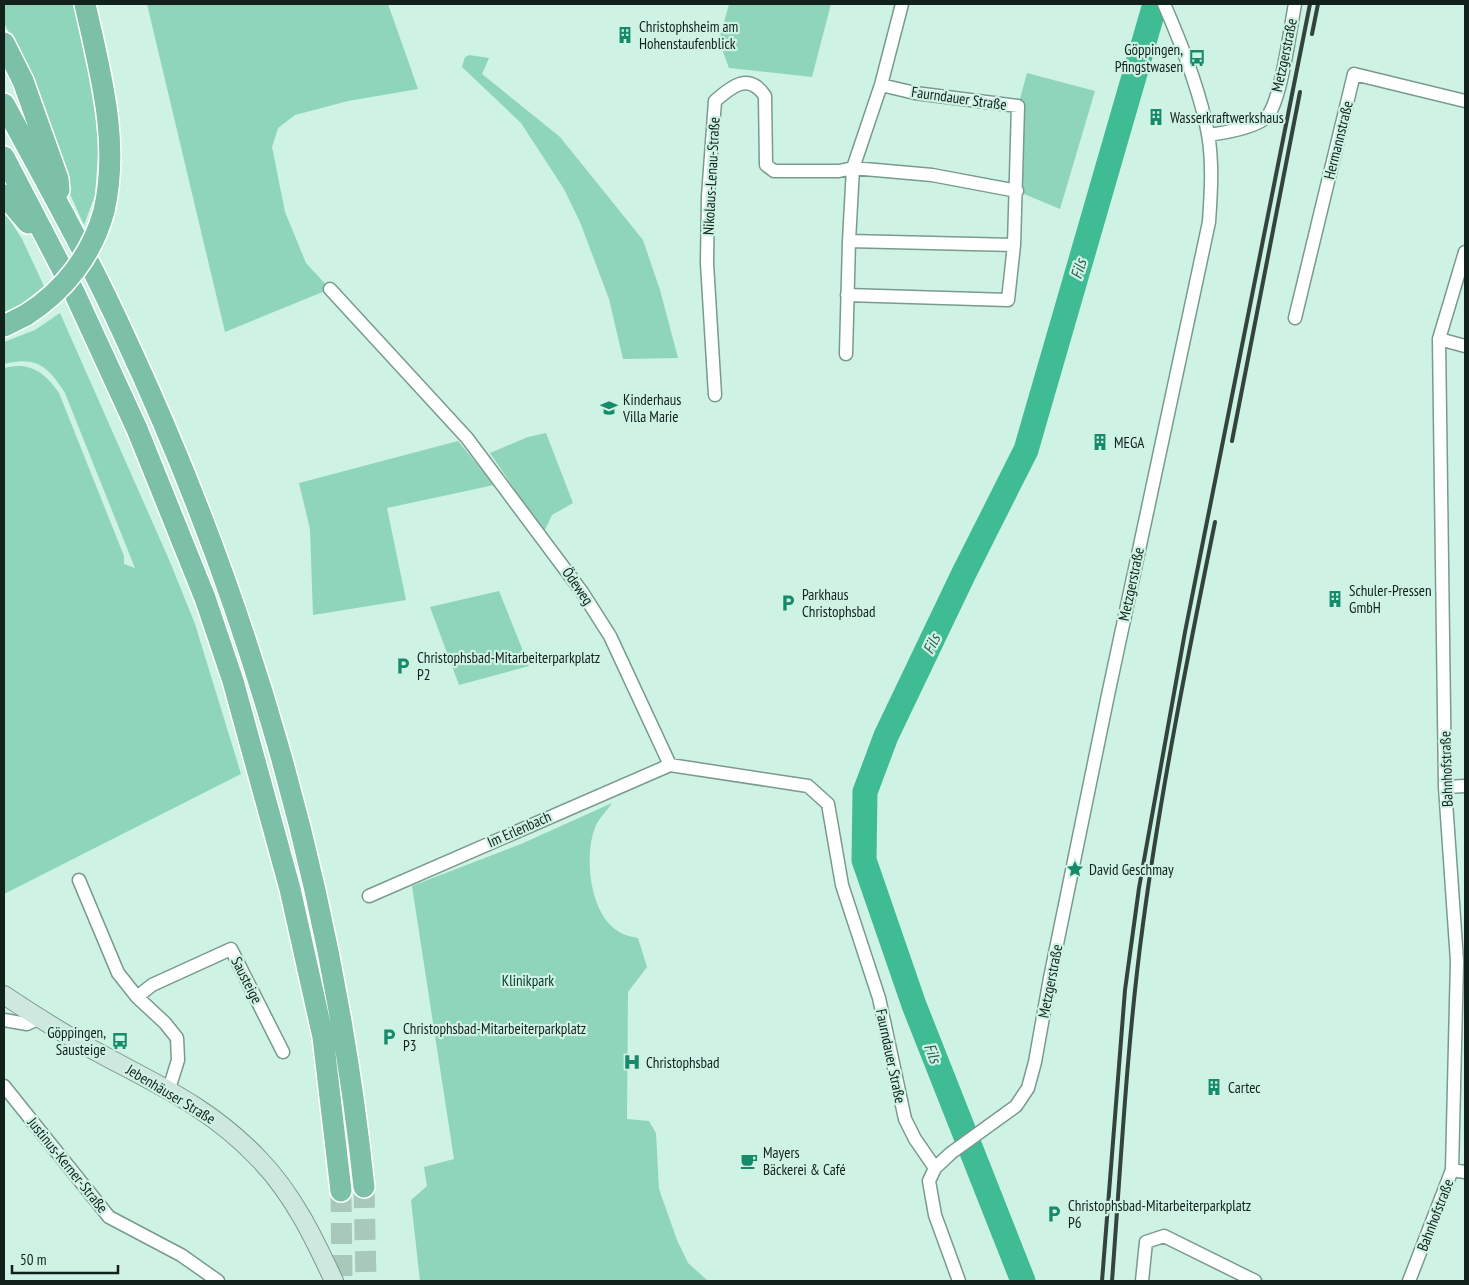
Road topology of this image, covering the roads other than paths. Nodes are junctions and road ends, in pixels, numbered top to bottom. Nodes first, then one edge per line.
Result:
1 (85, 4) edge
2 (902, 4) edge
3 (1164, 4) edge
4 (1295, 4) edge
5 (4, 43) edge
6 (882, 85) junction
7 (1465, 101) edge
8 (4, 104) edge
9 (1208, 134) junction
10 (4, 157) edge
11 (853, 168) junction
12 (1016, 191) junction
13 (4, 195) edge
14 (62, 212) junction
15 (46, 237) junction
16 (848, 241) junction
17 (1014, 245) junction
18 (1465, 252) edge
19 (330, 290) dead end
20 (847, 295) junction
21 (1295, 318) dead end
22 (4, 326) edge
23 (1439, 339) junction
24 (1465, 346) edge
25 (846, 354) dead end
26 (715, 395) dead end
27 (670, 765) junction
28 (1465, 786) edge
29 (1445, 787) junction
30 (79, 880) dead end
31 (369, 896) dead end
32 (4, 995) edge
33 (137, 997) junction
34 (40, 1018) junction
35 (4, 1020) edge
36 (283, 1052) dead end
37 (4, 1086) edge
38 (169, 1089) junction
39 (935, 1168) junction
40 (1459, 1171) edge
41 (364, 1188) tunnel mouth
42 (341, 1191) tunnel mouth
43 (218, 1281) edge
44 (334, 1281) edge
45 (959, 1281) edge
46 (1142, 1281) edge
47 (1255, 1281) edge
48 (1409, 1281) edge

1 - 22 highway, bridge
2 - 6 street
3 - 9 street
4 - 9 street, Metzgerstraße
5 - 14 highway
6 - 11 street
6 - 12 street, Faurndauer Straße
7 - 21 street, Hermannstraße
8 - 14 highway
9 - 39 street, Metzgerstraße
10 - 15 highway
11 - 12 street, Nikolaus-Lenau-Straße
11 - 16 street
11 - 26 street, Nikolaus-Lenau-Straße
12 - 17 street, Faurndauer Straße
13 - 15 highway
14 - 41 highway
15 - 42 highway
16 - 17 street
16 - 20 street
17 - 20 street, Faurndauer Straße
18 - 23 street, Bahnhofstraße
19 - 27 street, Ödeweg
20 - 25 street
23 - 24 street
23 - 29 street, Bahnhofstraße
27 - 31 street, Im Erlenbach
27 - 39 street, Faurndauer Straße
28 - 29 street
29 - 40 street, Bahnhofstraße
30 - 33 street
32 - 34 main road, Jebenhäuser Straße
33 - 36 street, Sausteige
33 - 38 street
34 - 35 street
34 - 38 main road, Jebenhäuser Straße
37 - 43 street, Justinus-Kerner-Straße
38 - 44 main road, Jebenhäuser Straße
39 - 45 street
40 - 48 street, Bahnhofstraße
46 - 47 street

